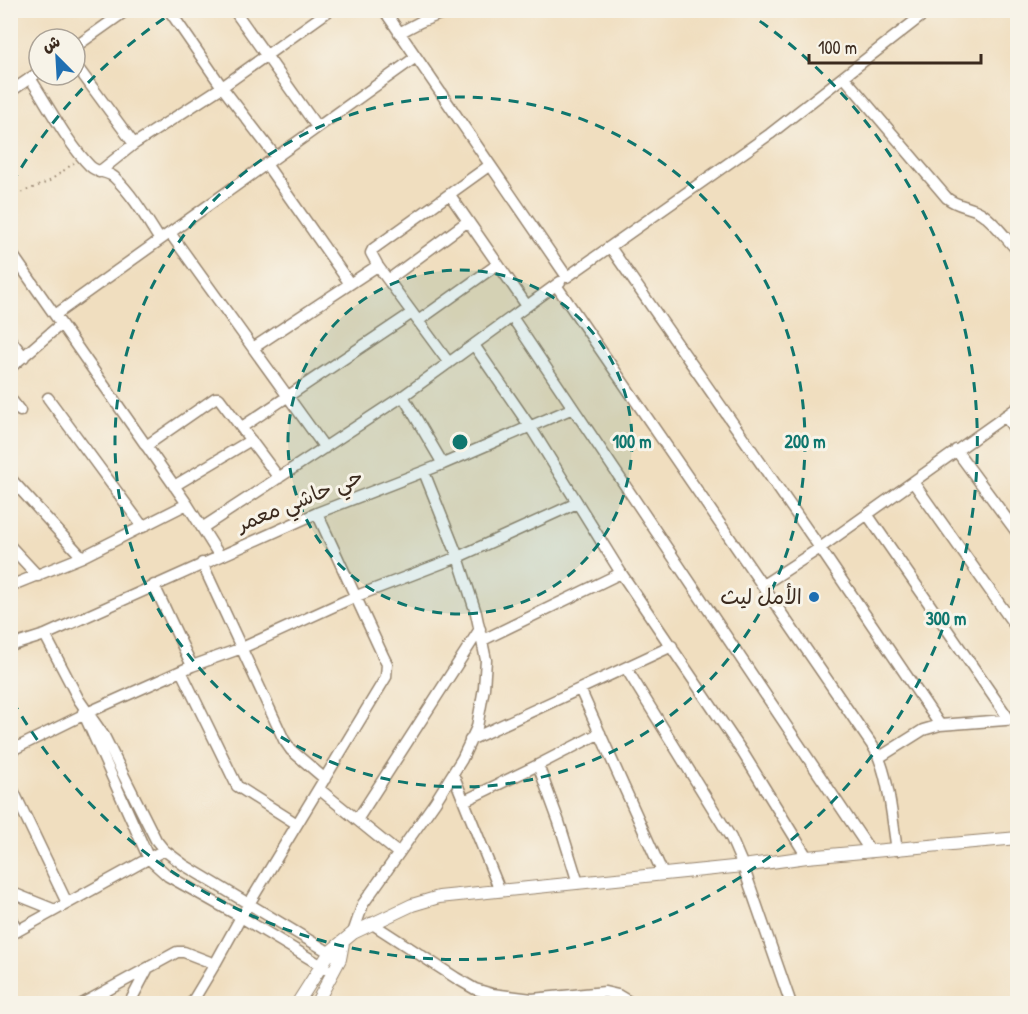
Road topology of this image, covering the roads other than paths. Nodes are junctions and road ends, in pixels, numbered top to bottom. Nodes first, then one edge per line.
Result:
1 (127, 10) edge
2 (168, 10) edge
3 (234, 10) edge
4 (309, 10) edge
5 (330, 10) edge
6 (384, 10) edge
7 (450, 10) edge
8 (929, 10) edge
9 (316, 20) junction
10 (399, 33) junction
11 (87, 38) edge
12 (267, 55) junction
13 (416, 57) junction
14 (844, 77) junction
15 (27, 80) edge
16 (87, 80) edge
17 (42, 87) edge
18 (222, 87) junction
19 (10, 92) edge
20 (317, 128) junction
21 (134, 144) junction
22 (276, 157) junction
23 (266, 164) junction
24 (490, 165) junction
25 (99, 172) junction
26 (450, 195) junction
27 (468, 221) junction
28 (170, 233) junction
29 (160, 240) junction
30 (609, 247) junction
31 (10, 251) edge
32 (1017, 251) edge
33 (498, 264) junction
34 (377, 265) junction
35 (567, 277) junction
36 (388, 280) junction
37 (350, 284) junction
38 (556, 285) junction
39 (527, 306) junction
40 (415, 317) junction
41 (512, 317) junction
42 (58, 319) junction
43 (10, 339) edge
44 (474, 345) junction
45 (253, 348) junction
46 (24, 357) junction
47 (449, 363) junction
48 (10, 368) edge
49 (287, 395) junction
50 (403, 396) junction
51 (10, 398) edge
52 (48, 398) dead end
53 (1017, 407) edge
54 (573, 408) junction
55 (20, 411) dead end
56 (1005, 416) junction
57 (242, 427) junction
58 (531, 428) junction
59 (1017, 434) edge
60 (251, 440) junction
61 (146, 446) junction
62 (325, 448) junction
63 (956, 450) junction
64 (443, 464) junction
65 (424, 472) junction
66 (10, 478) edge
67 (279, 478) junction
68 (913, 482) junction
69 (174, 486) junction
70 (577, 503) junction
71 (187, 504) junction
72 (317, 513) junction
73 (867, 514) junction
74 (143, 527) junction
75 (202, 528) junction
76 (1017, 534) edge
77 (10, 546) edge
78 (820, 548) junction
79 (219, 555) junction
80 (82, 557) junction
81 (458, 557) junction
82 (202, 563) junction
83 (621, 573) junction
84 (38, 576) junction
85 (154, 585) junction
86 (763, 585) junction
87 (10, 586) edge
88 (354, 597) junction
89 (1017, 630) edge
90 (45, 635) junction
91 (481, 635) junction
92 (10, 646) edge
93 (672, 646) junction
94 (242, 648) junction
95 (626, 668) junction
96 (187, 669) junction
97 (580, 689) junction
98 (85, 711) junction
99 (1013, 719) edge
100 (940, 725) junction
101 (600, 733) junction
102 (471, 740) junction
103 (10, 751) edge
104 (880, 757) junction
105 (538, 765) junction
106 (453, 774) junction
107 (10, 784) edge
108 (322, 784) junction
109 (464, 801) junction
110 (357, 820) junction
111 (297, 824) junction
112 (1017, 838) edge
113 (164, 850) junction
114 (897, 850) junction
115 (871, 852) junction
116 (398, 853) junction
117 (807, 857) junction
118 (149, 859) junction
119 (743, 866) junction
120 (663, 874) junction
121 (578, 883) junction
122 (500, 891) junction
123 (10, 892) edge
124 (67, 903) junction
125 (249, 904) junction
126 (55, 910) junction
127 (10, 917) edge
128 (241, 917) junction
129 (371, 923) junction
130 (14, 933) edge
131 (353, 933) junction
132 (335, 956) junction
133 (215, 964) junction
134 (148, 968) junction
135 (327, 969) junction
136 (82, 1004) edge
137 (129, 1004) edge
138 (191, 1004) edge
139 (297, 1004) edge
140 (316, 1004) edge
141 (633, 1004) edge
142 (791, 1004) edge

1 - 11 street
2 - 18 street
3 - 12 street
4 - 9 street
5 - 9 street
6 - 10 street
7 - 10 street
8 - 14 street
9 - 12 street
10 - 13 street
12 - 18 street
12 - 20 street
13 - 20 street
13 - 24 street
14 - 30 street
14 - 32 street
15 - 19 street
16 - 21 street
17 - 25 street
18 - 21 street
18 - 22 street
20 - 22 street
21 - 25 street
22 - 23 street
23 - 28 street
23 - 37 street
24 - 26 street
24 - 35 street
25 - 29 street
26 - 27 street
26 - 34 street
27 - 33 street
27 - 36 street
28 - 29 street
28 - 45 street
29 - 42 street
30 - 35 street
30 - 78 street
31 - 42 street
33 - 39 street
33 - 40 street
34 - 36 street
34 - 37 street
35 - 38 street
36 - 40 street
37 - 45 street
38 - 39 street
38 - 86 street
39 - 41 street
40 - 47 street
40 - 49 street
41 - 44 street
41 - 54 street
42 - 46 street
42 - 61 street
43 - 46 street
44 - 47 street
44 - 58 street
45 - 49 street
46 - 48 street
47 - 50 street
49 - 57 street
49 - 62 street
50 - 62 street
50 - 64 street
51 - 55 street
52 - 74 street
53 - 56 street
54 - 58 street, حي حاشي معمر
54 - 115 street
56 - 59 street
56 - 63 street
57 - 60 street
57 - 61 street
58 - 64 street, حي حاشي معمر
58 - 70 street
60 - 67 street
60 - 69 street
61 - 69 street
62 - 67 street
63 - 68 street
63 - 76 street
64 - 65 street, حي حاشي معمر
65 - 72 street, حي حاشي معمر
65 - 81 street
66 - 80 street
67 - 75 street
68 - 73 street
68 - 89 street
69 - 71 street
70 - 81 street
70 - 83 street
71 - 74 street
71 - 75 street
72 - 79 street, حي حاشي معمر
72 - 88 street
73 - 78 street
73 - 99 street
74 - 80 street
75 - 79 street
77 - 84 street
78 - 86 street
78 - 100 street
79 - 82 street, حي حاشي معمر
80 - 84 street
81 - 88 street
81 - 91 street
82 - 85 street, حي حاشي معمر
82 - 94 street
83 - 91 street
83 - 93 street
84 - 87 street
85 - 90 street, حي حاشي معمر
85 - 96 street
86 - 104 street
88 - 94 street
88 - 108 street
90 - 92 street, حي حاشي معمر
90 - 98 street
91 - 102 street
91 - 110 street
93 - 95 street
93 - 117 street
94 - 96 street
94 - 108 street
95 - 97 street
95 - 119 street
96 - 98 street
96 - 111 street
97 - 101 street
97 - 102 street
98 - 103 street
98 - 113 street
98 - 118 street
99 - 100 street
100 - 104 street
101 - 105 street
101 - 120 street
102 - 106 street
104 - 114 street
105 - 109 street
105 - 121 street
106 - 109 street
106 - 116 street
107 - 124 street
108 - 110 street
108 - 111 street
109 - 122 street
110 - 116 street
111 - 125 street
112 - 114 street
113 - 118 street
113 - 125 street
114 - 115 street
115 - 117 street
116 - 131 street
117 - 119 street
118 - 124 street
118 - 128 street
119 - 120 street
119 - 142 street
120 - 121 street
121 - 122 street
122 - 129 street
123 - 126 street
124 - 126 street
125 - 128 street
125 - 132 street
126 - 130 street
127 - 130 street
128 - 133 street
128 - 135 street
129 - 131 street
129 - 141 street
131 - 132 street
132 - 135 street
133 - 134 street
133 - 138 street
134 - 136 street
134 - 137 street
135 - 139 street
135 - 140 street

